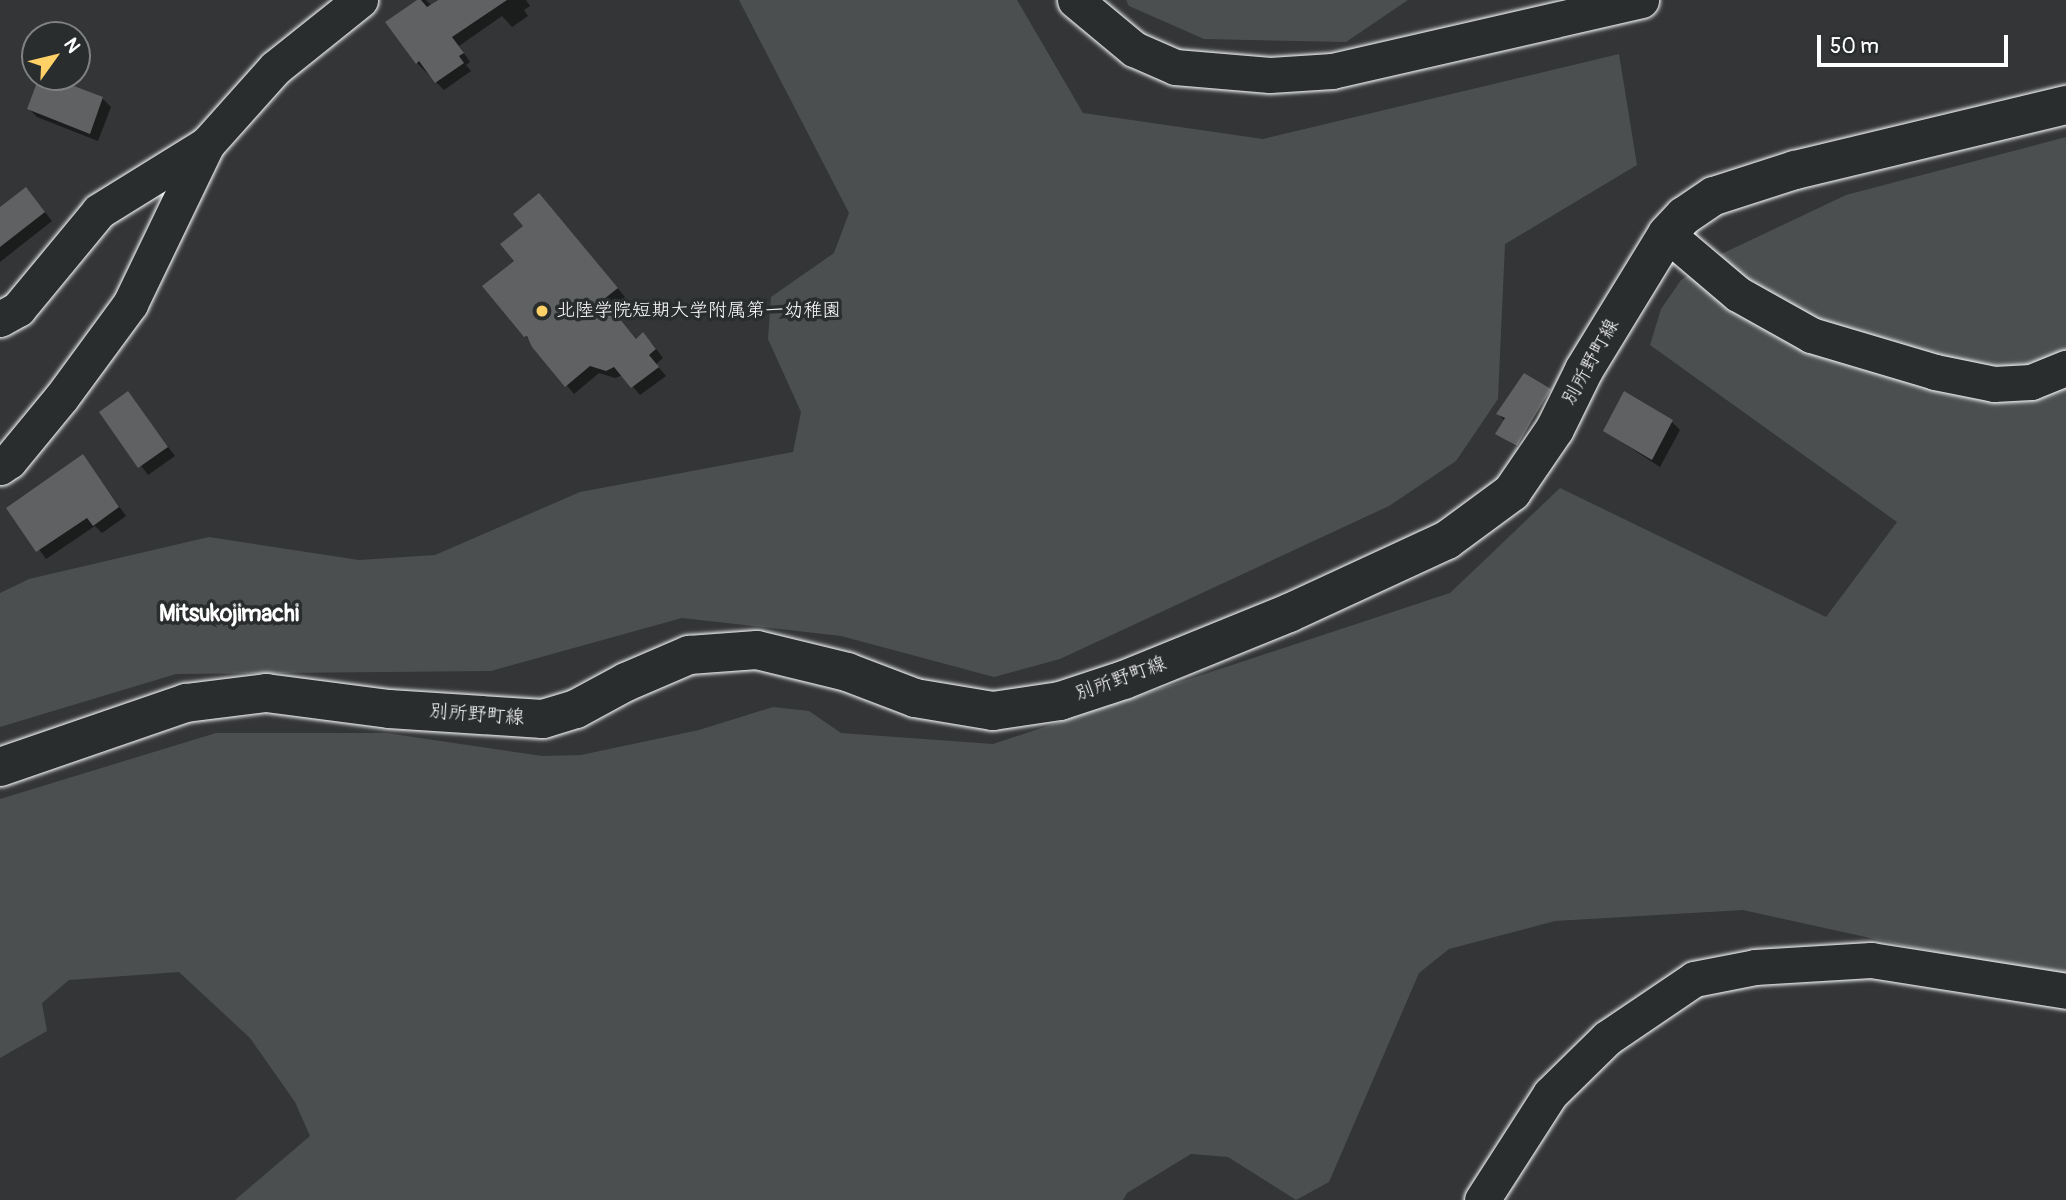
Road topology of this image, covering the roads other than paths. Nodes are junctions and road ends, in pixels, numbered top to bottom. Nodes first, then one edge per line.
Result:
1 (360, 0) edge
2 (1075, 0) edge
3 (1641, 0) edge
4 (2066, 105) edge
5 (207, 144) junction
6 (1667, 234) junction
7 (0, 319) edge
8 (2066, 368) edge
9 (0, 467) edge
10 (0, 766) edge
11 (2066, 991) edge
12 (1482, 1200) edge

1 - 5 street
2 - 3 street
4 - 6 main road, 別所野町線
5 - 7 street
5 - 9 street
6 - 8 street
6 - 10 main road, 別所野町線
11 - 12 street

